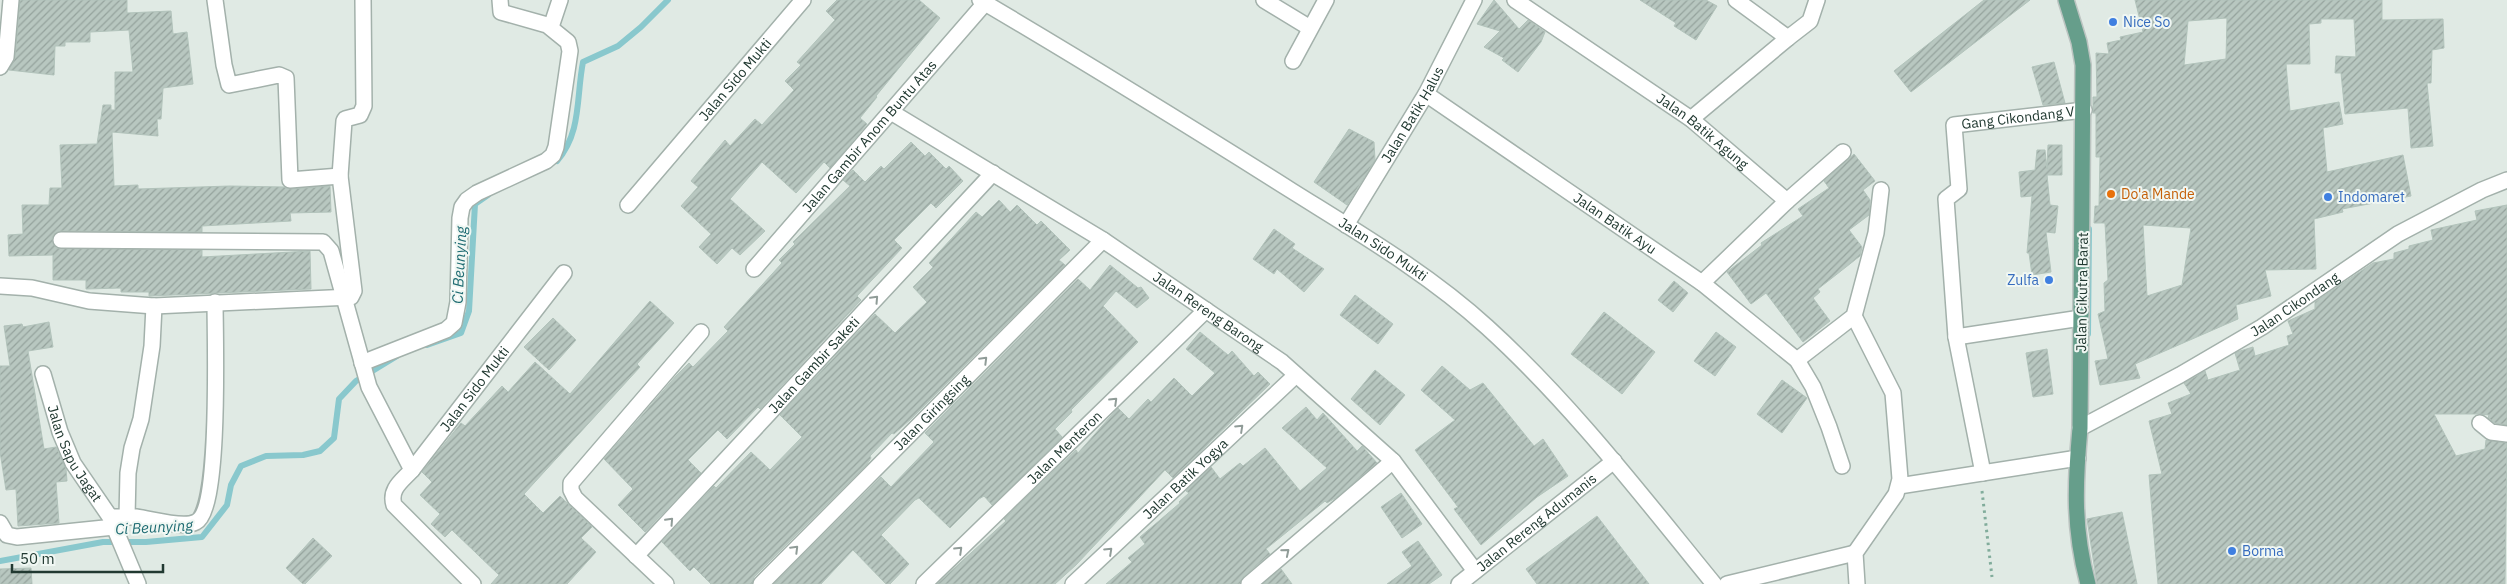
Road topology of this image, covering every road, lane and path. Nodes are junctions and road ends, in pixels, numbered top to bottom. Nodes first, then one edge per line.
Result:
1 (11, 0) edge
2 (215, 0) edge
3 (363, 0) edge
4 (500, 0) edge
5 (560, 0) edge
6 (803, 0) edge
7 (1264, 0) edge
8 (1326, 0) edge
9 (1474, 0) edge
10 (1515, 0) edge
11 (1736, 0) edge
12 (1818, 0) edge
13 (2066, 0) edge
14 (982, 2) edge
15 (551, 27) junction
16 (1310, 28) junction
17 (1788, 38) junction
18 (1293, 62) dead end
19 (0, 67) edge
20 (1426, 94) junction
21 (2084, 110) junction
22 (891, 112) junction
23 (1691, 119) junction
24 (1843, 152) dead end
25 (993, 173) junction
26 (340, 176) junction
27 (2507, 180) edge
28 (1881, 190) dead end
29 (1787, 201) junction
30 (628, 205) dead end
31 (1346, 225) junction
32 (61, 240) dead end
33 (1103, 240) junction
34 (754, 270) dead end
35 (564, 273) dead end
36 (1702, 283) junction
37 (0, 286) edge
38 (346, 298) junction
39 (215, 302) junction
40 (154, 306) junction
41 (1206, 310) junction
42 (1854, 316) junction
43 (2081, 318) junction
44 (701, 332) dead end
45 (1956, 337) junction
46 (360, 357) junction
47 (1796, 360) junction
48 (43, 374) dead end
49 (1296, 375) junction
50 (2480, 423) dead end
51 (2080, 428) junction
52 (2507, 434) edge
53 (2078, 458) junction
54 (1614, 461) junction
55 (1393, 462) junction
56 (1842, 466) dead end
57 (412, 470) junction
58 (1982, 473) junction
59 (1899, 486) junction
60 (127, 517) junction
61 (112, 522) junction
62 (0, 523) edge
63 (1855, 553) junction
64 (636, 556) junction
65 (1474, 571) junction
66 (1992, 577) dead end
67 (138, 584) edge
68 (473, 584) edge
69 (666, 584) edge
70 (761, 584) edge
71 (924, 584) edge
72 (1073, 584) edge
73 (1249, 584) edge
74 (1459, 584) edge
75 (1714, 584) edge
76 (1727, 584) edge
77 (1857, 584) edge
78 (2088, 584) edge

1 - 19 street
2 - 26 street
3 - 26 street
4 - 15 street
5 - 15 street
6 - 30 street, Jalan Sido Mukti
7 - 16 street
8 - 16 street
9 - 20 street, Jalan Batik Halus
10 - 23 street, Jalan Batik Agung
11 - 17 street
12 - 17 street
13 - 21 main road, Jalan Cikutra Barat
14 - 22 street, Jalan Gambir Anom Buntu Atas
14 - 31 street, Jalan Sido Mukti
15 - 46 street
16 - 18 street
17 - 23 street
20 - 31 street, Jalan Batik Halus
20 - 36 street, Jalan Batik Ayu
21 - 43 main road, Jalan Cikutra Barat
21 - 45 street, Gang Cikondang V
22 - 25 street, Jalan Rereng Barong
22 - 34 street, Jalan Gambir Anom Buntu Atas
23 - 29 street, Jalan Batik Agung
24 - 29 street
25 - 33 street, Jalan Rereng Barong
64 -> 25 street, Jalan Gambir Saketi
26 - 38 street
27 - 51 street, Jalan Cikondang
28 - 42 street
29 - 36 street
31 - 54 street, Jalan Sido Mukti
32 - 38 street
33 - 41 street, Jalan Rereng Barong
70 -> 33 street, Jalan Giringsing
35 - 57 street, Jalan Sido Mukti
36 - 47 street, Jalan Batik Ayu
37 - 40 street
38 - 39 street
38 - 46 street
39 - 40 street
39 - 60 street
40 - 60 street
41 - 49 street, Jalan Rereng Barong
71 -> 41 street, Jalan Menteron
42 - 47 street
42 - 59 street
43 - 45 street
43 - 51 main road, Jalan Cikutra Barat
44 - 64 street
45 - 58 street
46 - 57 street
47 - 56 street, Jalan Batik Ayu
48 - 61 street, Jalan Sapu Jagat
49 - 55 street, Jalan Rereng Barong
72 -> 49 street, Jalan Batik Yogya
50 - 52 street
51 - 53 main road, Jalan Cikutra Barat
53 - 58 street
53 - 78 main road, Jalan Cikutra Barat
54 - 65 street, Jalan Rereng Adumanis
54 - 75 street, Jalan Sido Mukti
55 - 65 street, Jalan Rereng Barong
73 -> 55 street
57 - 68 street, Jalan Sido Mukti
58 - 59 street
58 - 66 path
59 - 63 street
60 - 61 street
61 - 62 street
61 - 67 street, Jalan Sapu Jagat
63 - 76 street
63 - 77 street
64 - 69 street
65 - 74 street, Jalan Rereng Adumanis

